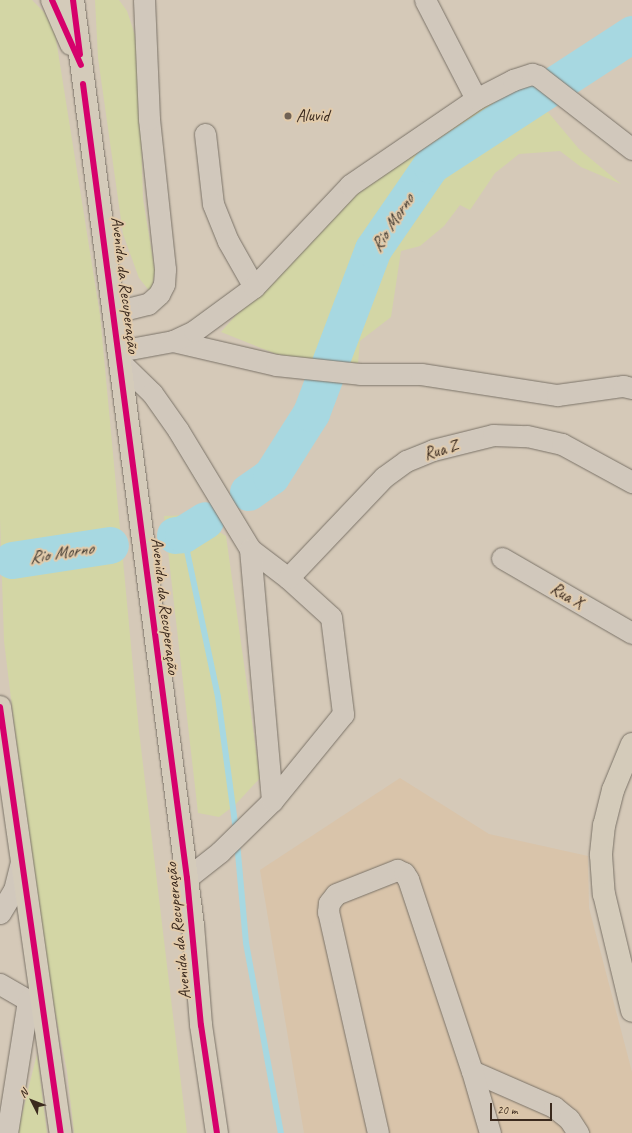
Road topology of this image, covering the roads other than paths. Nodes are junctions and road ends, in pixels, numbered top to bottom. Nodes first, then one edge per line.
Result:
1 (52, 0) edge
2 (73, 0) edge
3 (144, 0) edge
4 (425, 0) edge
5 (81, 65) junction
6 (476, 99) junction
7 (204, 134) dead end
8 (632, 149) edge
9 (254, 287) junction
10 (115, 312) junction
11 (173, 341) junction
12 (120, 357) junction
13 (632, 388) edge
14 (632, 482) edge
15 (250, 549) junction
16 (502, 558) dead end
17 (288, 578) junction
18 (632, 633) edge
19 (0, 707) edge
20 (632, 744) edge
21 (4, 764) edge
22 (272, 801) junction
23 (21, 862) junction
24 (188, 878) junction
25 (0, 913) edge
26 (0, 984) edge
27 (34, 998) junction
28 (632, 1011) edge
29 (472, 1071) junction
30 (212, 1110) junction
31 (7, 1133) edge
32 (62, 1133) edge
33 (212, 1133) edge
34 (217, 1133) edge
35 (378, 1133) edge
36 (490, 1133) edge
37 (578, 1133) edge

1 - 5 main road
2 - 5 main road, Avenida da Recuperação
3 - 10 street
4 - 6 street
5 - 10 main road, Avenida da Recuperação
6 - 8 street
6 - 9 street
7 - 9 street
9 - 11 street
10 - 12 main road, Avenida da Recuperação
11 - 12 street
11 - 13 street
12 - 15 street
12 - 24 main road, Avenida da Recuperação
14 - 17 street, Rua Z
15 - 17 street
15 - 22 street
16 - 18 street, Rua X
17 - 22 street
19 - 21 main road
20 - 28 main road
21 - 23 main road
22 - 24 street
23 - 25 street
23 - 27 main road
24 - 30 main road, Avenida da Recuperação
26 - 27 street
27 - 31 street
27 - 32 main road
29 - 35 street
29 - 36 street
29 - 37 street
30 - 33 main road
30 - 34 main road, Avenida da Recuperação

